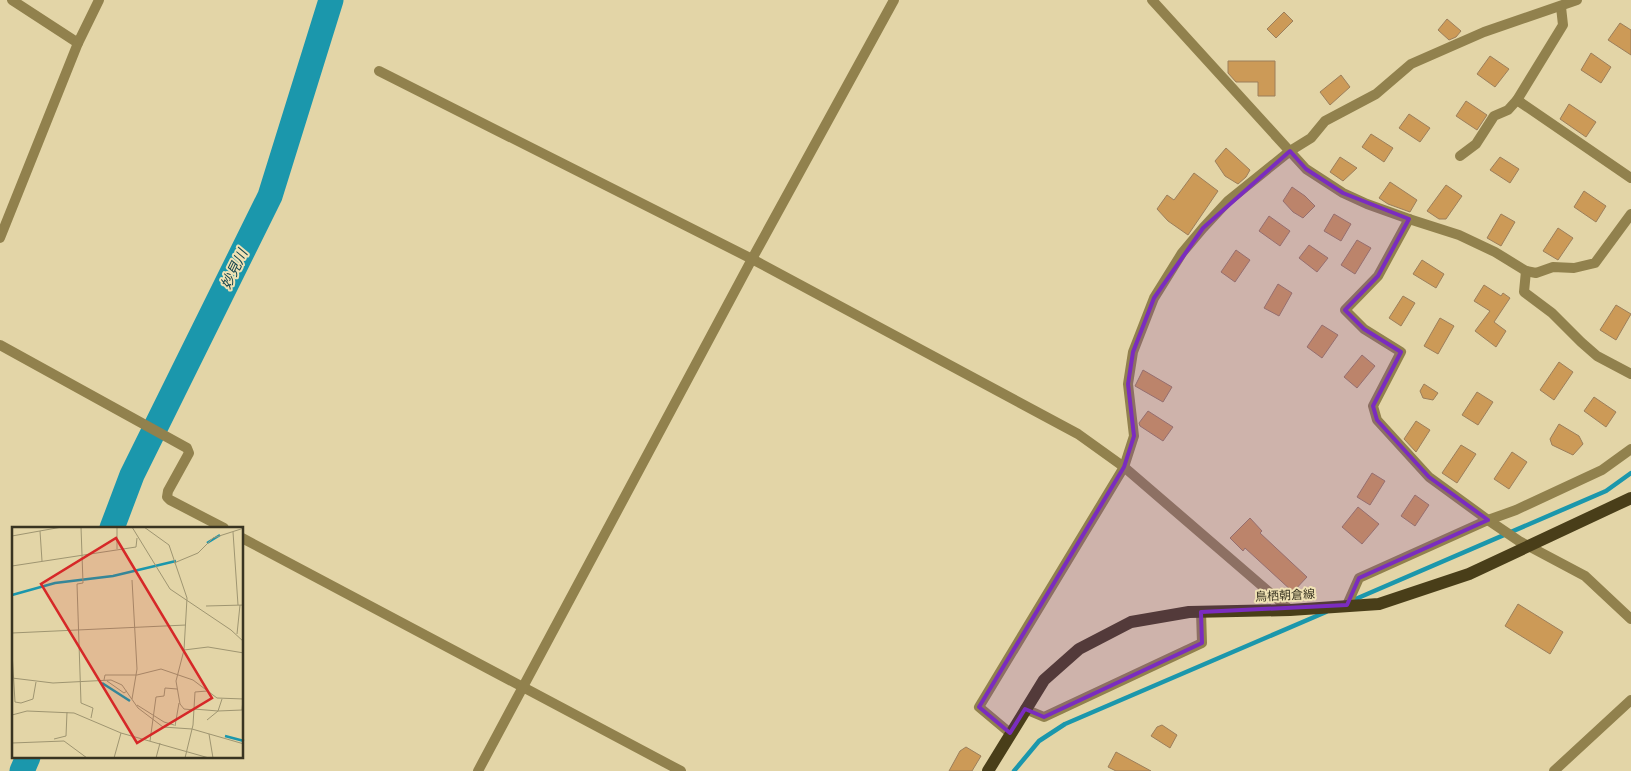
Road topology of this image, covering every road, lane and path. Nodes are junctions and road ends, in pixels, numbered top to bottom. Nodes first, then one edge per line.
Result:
1 (12, 0) edge
2 (99, 0) edge
3 (894, 0) edge
4 (1152, 0) edge
5 (1577, 0) edge
6 (1561, 6) junction
7 (78, 43) junction
8 (379, 71) dead end
9 (1517, 100) junction
10 (1290, 151) junction
11 (1460, 156) dead end
12 (1631, 178) edge
13 (1631, 214) edge
14 (1409, 220) junction
15 (0, 238) edge
16 (752, 260) junction
17 (1526, 271) junction
18 (0, 346) edge
19 (1631, 374) edge
20 (1631, 449) edge
21 (1124, 467) junction
22 (1631, 498) edge
23 (1488, 520) junction
24 (222, 527) edge
25 (244, 539) edge
26 (1524, 544) junction
27 (1347, 605) junction
28 (1290, 610) junction
29 (1201, 612) junction
30 (1631, 619) edge
31 (524, 687) junction
32 (1631, 700) edge
33 (1025, 709) junction
34 (1010, 733) junction
35 (478, 771) edge
36 (681, 771) edge
37 (988, 771) edge
38 (1554, 771) edge

1 - 7 street
2 - 7 street
3 - 16 street
4 - 10 street
5 - 6 street
6 - 9 street
6 - 10 street
7 - 15 street
8 - 16 street
9 - 11 street
9 - 12 street
10 - 14 street
10 - 21 street
13 - 17 street
14 - 17 street
14 - 23 street
16 - 21 street
16 - 31 street
17 - 19 street
18 - 24 street
20 - 23 street
21 - 28 street
21 - 34 street
22 - 26 main road, 鳥栖朝倉線
23 - 26 street
23 - 27 street
25 - 31 street
26 - 27 main road, 鳥栖朝倉線
26 - 30 street
27 - 28 main road, 鳥栖朝倉線
28 - 29 main road, 鳥栖朝倉線
29 - 33 main road, 鳥栖朝倉線
29 - 33 street
31 - 35 street
31 - 36 street
32 - 38 street
33 - 34 main road, 鳥栖朝倉線
34 - 37 main road, 鳥栖朝倉線

